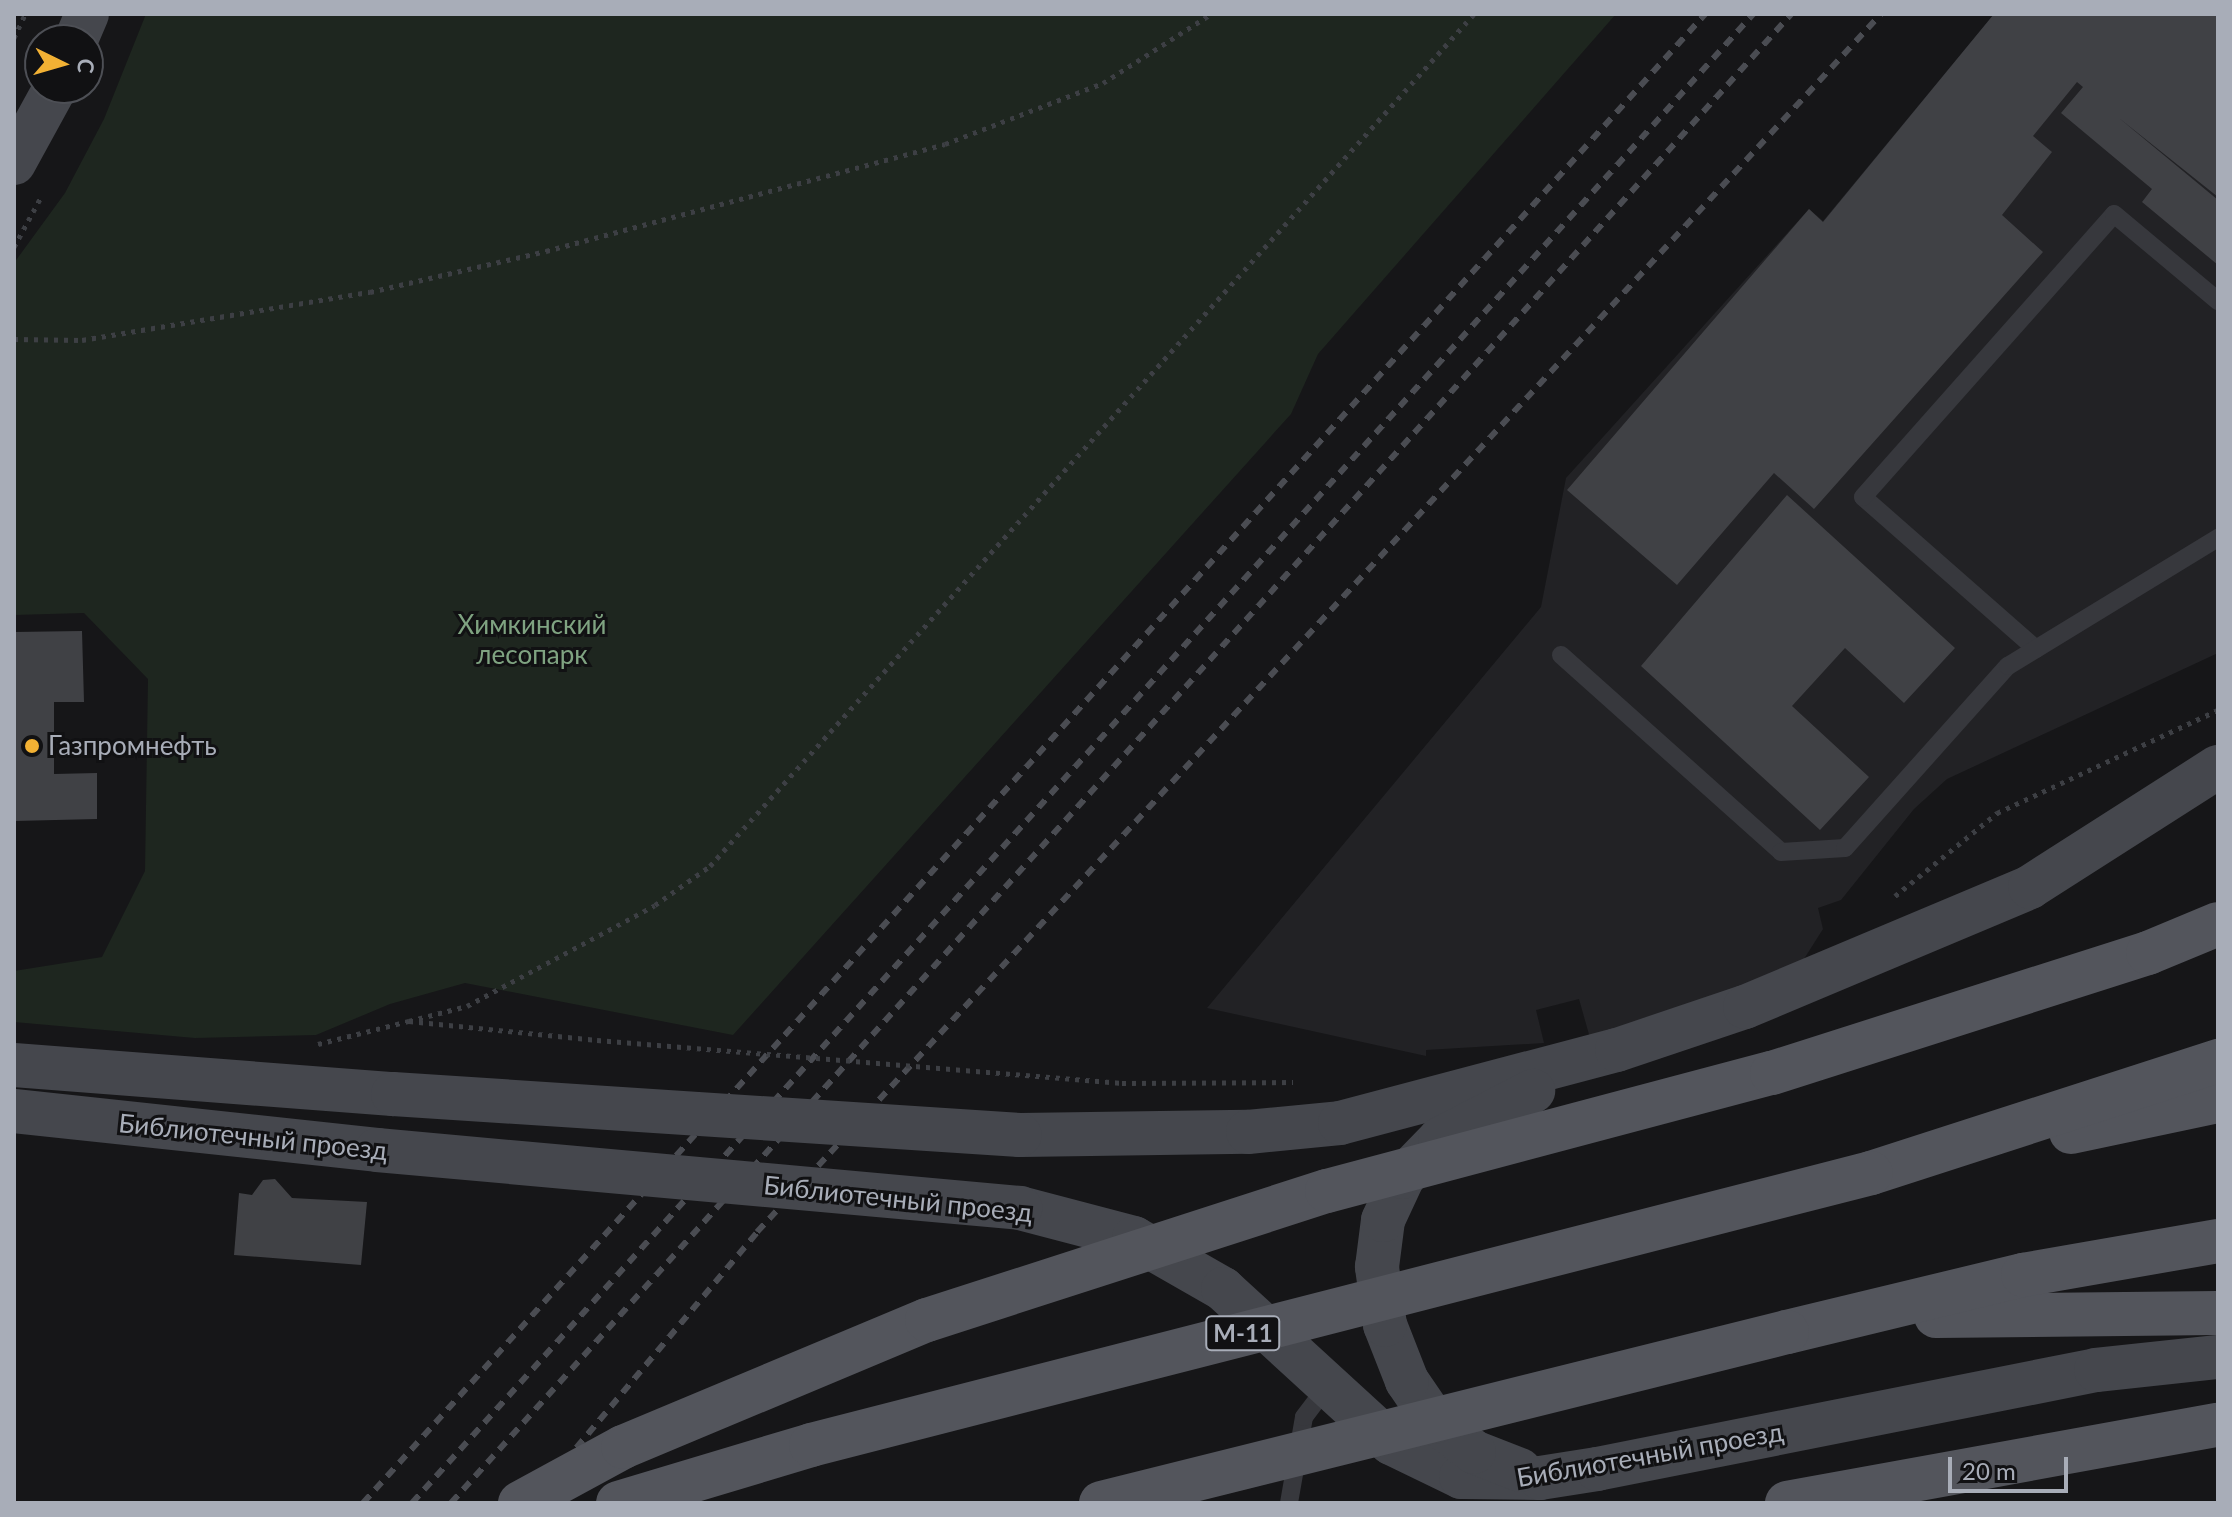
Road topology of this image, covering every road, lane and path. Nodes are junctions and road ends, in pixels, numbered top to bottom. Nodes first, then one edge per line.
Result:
1 (25, 14) edge
2 (1211, 14) edge
3 (1474, 14) edge
4 (14, 38) edge
5 (46, 104) edge
6 (14, 163) edge
7 (2218, 301) edge
8 (14, 339) edge
9 (2218, 538) edge
10 (2036, 649) junction
11 (1561, 655) dead end
12 (2218, 710) edge
13 (2218, 767) edge
14 (2218, 785) edge
15 (2158, 805) junction
16 (1887, 902) dead end
17 (2218, 924) edge
18 (409, 1021) junction
19 (310, 1046) dead end
20 (1617, 1050) junction
21 (2218, 1061) edge
22 (14, 1065) edge
23 (1308, 1082) dead end
24 (2218, 1101) edge
25 (14, 1111) edge
26 (1871, 1173) junction
27 (2218, 1241) edge
28 (2218, 1313) edge
29 (1787, 1332) junction
30 (2218, 1357) edge
31 (1328, 1385) junction
32 (2218, 1425) edge
33 (1540, 1478) junction
34 (520, 1503) edge
35 (618, 1503) edge
36 (1101, 1503) edge
37 (1289, 1503) edge
38 (1787, 1503) edge

1 - 4 path
2 - 8 path
3 - 18 path
5 - 6 main road
7 - 10 lane
9 - 10 lane
10 - 11 lane
12 - 16 path
13 - 15 main road, Библиотечный проезд
14 - 15 main road
15 - 20 main road, Библиотечный проезд
17 - 34 main road, bridge
18 - 19 path
18 - 23 path, bridge
20 - 22 main road, Библиотечный проезд, bridge
20 - 33 main road
21 - 26 main road
24 - 26 main road
25 - 31 main road, Библиотечный проезд, bridge
26 - 35 main road, М-11, bridge
27 - 29 main road
28 - 29 main road
29 - 36 main road, bridge
30 - 33 main road, Библиотечный проезд
31 - 33 main road, Библиотечный проезд
31 - 37 lane
32 - 38 main road

